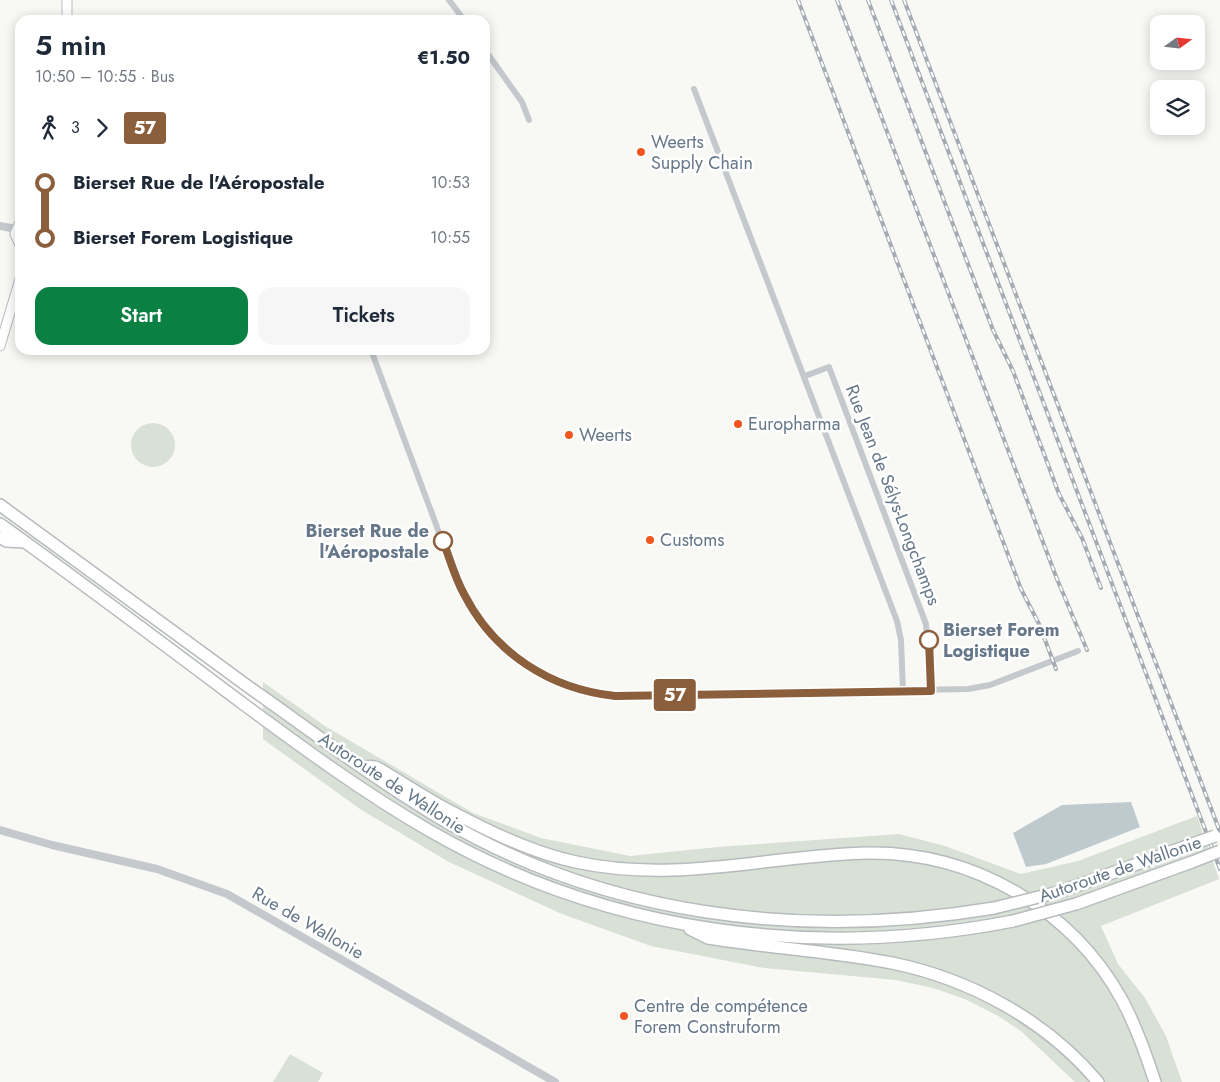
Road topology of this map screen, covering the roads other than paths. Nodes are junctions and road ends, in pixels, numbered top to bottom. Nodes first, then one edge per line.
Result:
1 (67, 0) edge
2 (449, 0) edge
3 (67, 15) edge
4 (460, 15) edge
5 (490, 57) edge
6 (694, 90) dead end
7 (529, 120) dead end
8 (15, 225) edge
9 (0, 226) edge
10 (15, 296) edge
11 (0, 346) edge
12 (373, 355) edge
13 (805, 376) junction
14 (0, 505) edge
15 (0, 524) edge
16 (0, 537) edge
17 (25, 542) junction
18 (1078, 651) dead end
19 (931, 691) junction
20 (903, 692) junction
21 (361, 768) junction
22 (0, 825) edge
23 (0, 830) edge
24 (1218, 834) edge
25 (26, 837) junction
26 (1220, 851) edge
27 (682, 924) junction
28 (555, 1082) edge
29 (1098, 1082) edge
30 (1155, 1082) edge

1 - 3 main road
2 - 4 street
5 - 7 street
6 - 13 street
8 - 9 street
10 - 11 main road
12 - 20 street
13 - 19 street, Rue Jean de Sélys-Longchamps
13 - 20 street
14 - 21 highway, Autoroute de Wallonie
15 - 17 highway, Autoroute de Wallonie
16 - 17 highway
17 - 27 highway, Autoroute de Wallonie
18 - 19 street
19 - 20 street
21 - 24 highway, Autoroute de Wallonie, bridge
21 - 30 highway
22 - 25 street, Rue de Wallonie
23 - 25 street, Rue de Wallonie
25 - 28 street, Rue de Wallonie
26 - 27 highway, Autoroute de Wallonie, bridge
27 - 29 highway

